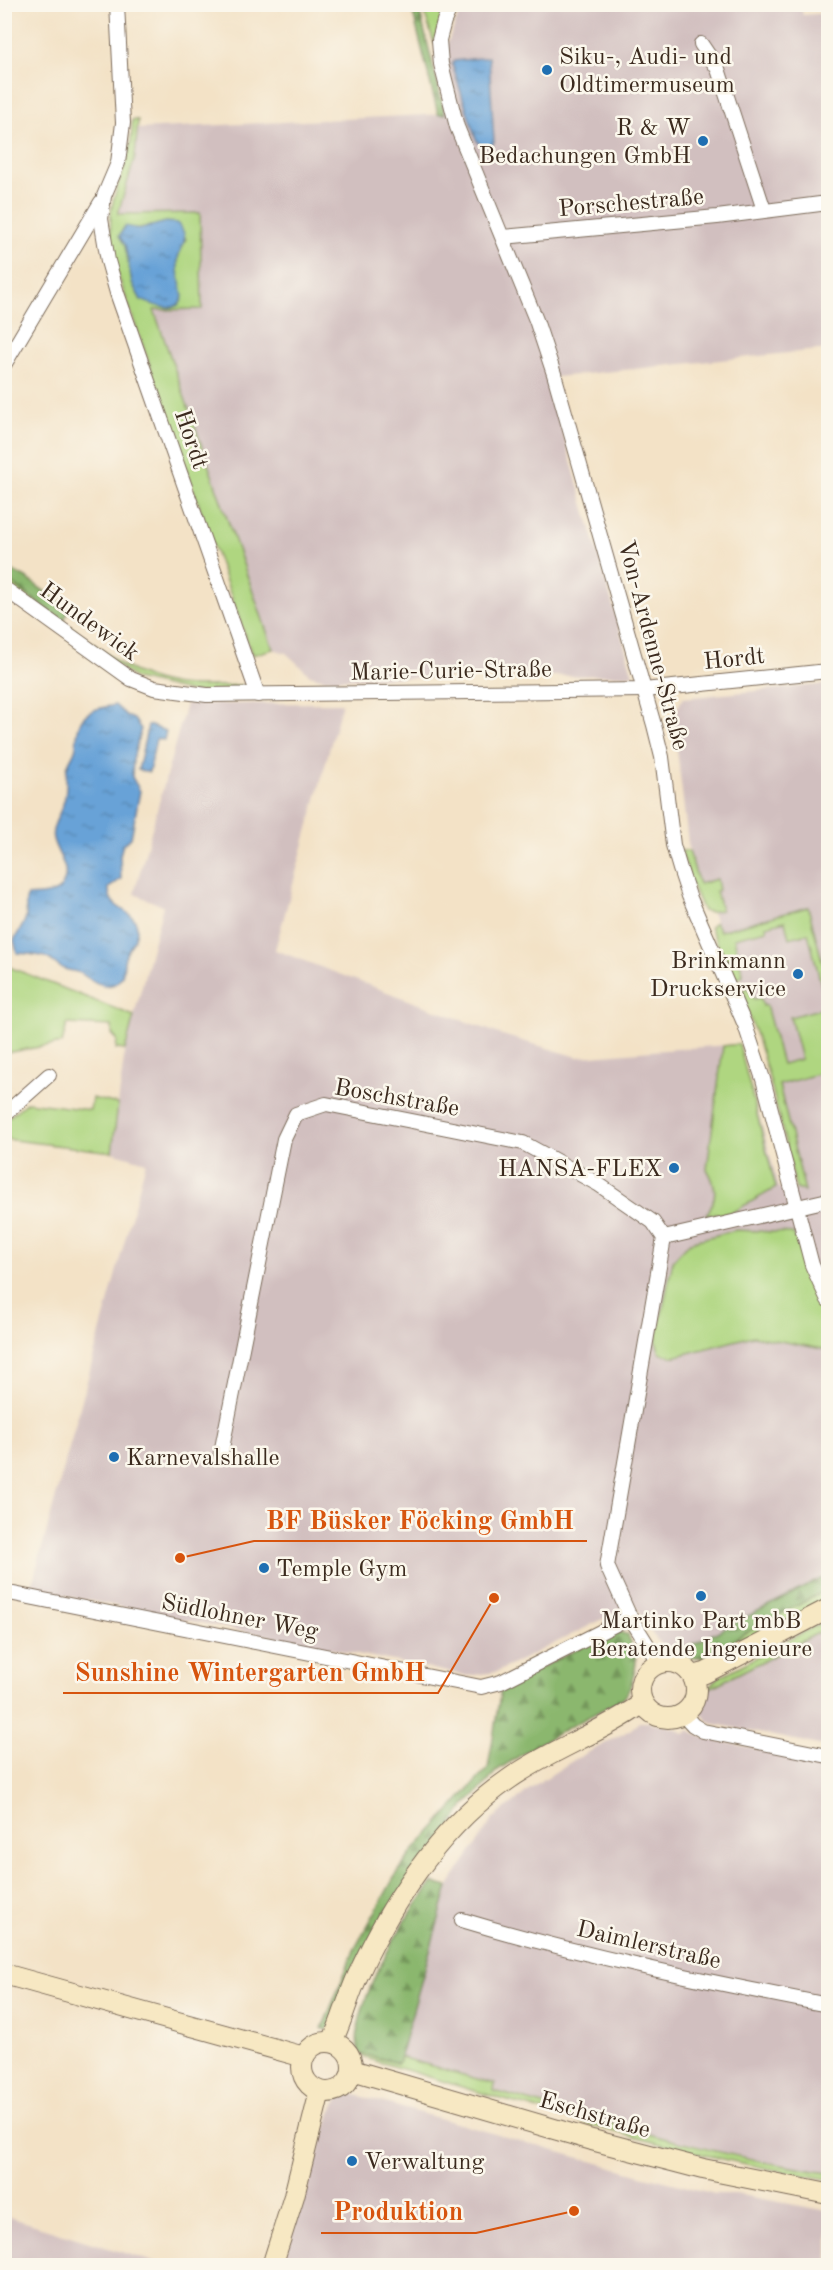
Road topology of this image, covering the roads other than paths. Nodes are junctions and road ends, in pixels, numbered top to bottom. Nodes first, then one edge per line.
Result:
1 (117, 4) edge
2 (452, 4) edge
3 (700, 44) dead end
4 (104, 196) junction
5 (828, 203) edge
6 (764, 210) junction
7 (503, 237) junction
8 (4, 366) edge
9 (4, 588) edge
10 (828, 671) edge
11 (644, 690) junction
12 (258, 694) junction
13 (49, 1075) dead end
14 (4, 1115) edge
15 (828, 1200) edge
16 (796, 1210) junction
17 (664, 1239) junction
18 (828, 1300) edge
19 (221, 1453) dead end
20 (4, 1592) edge
21 (828, 1608) edge
22 (630, 1617) junction
23 (655, 1664) junction
24 (693, 1676) junction
25 (643, 1702) junction
26 (683, 1714) junction
27 (828, 1756) edge
28 (462, 1920) dead end
29 (4, 1974) edge
30 (828, 2005) edge
31 (332, 2042) junction
32 (304, 2057) junction
33 (352, 2070) junction
34 (320, 2091) junction
35 (828, 2194) edge
36 (272, 2265) edge

1 - 4 street, Hordt
2 - 7 street, Von-Ardenne-Straße
3 - 6 street
4 - 8 street, Hordt
4 - 12 street, Hordt
5 - 6 street, Porschestraße
6 - 7 street, Porschestraße
7 - 11 street, Von-Ardenne-Straße
9 - 12 street, Hundewick
10 - 11 street, Hordt
11 - 12 street, Marie-Curie-Straße
11 - 16 street, Von-Ardenne-Straße
13 - 14 street
15 - 16 street
16 - 17 street
16 - 18 street, Von-Ardenne-Straße
17 - 19 street, Boschstraße
17 - 22 street
20 - 22 street, Südlohner Weg
21 - 24 street
22 - 23 street
23 - 24 street
23 - 25 street
24 - 26 street
25 - 26 street
25 - 31 street
26 - 27 street
28 - 30 street, Daimlerstraße
29 - 32 street
31 - 32 street
31 - 33 street
32 - 34 street
33 - 34 street
33 - 35 street, Eschstraße
34 - 36 street

